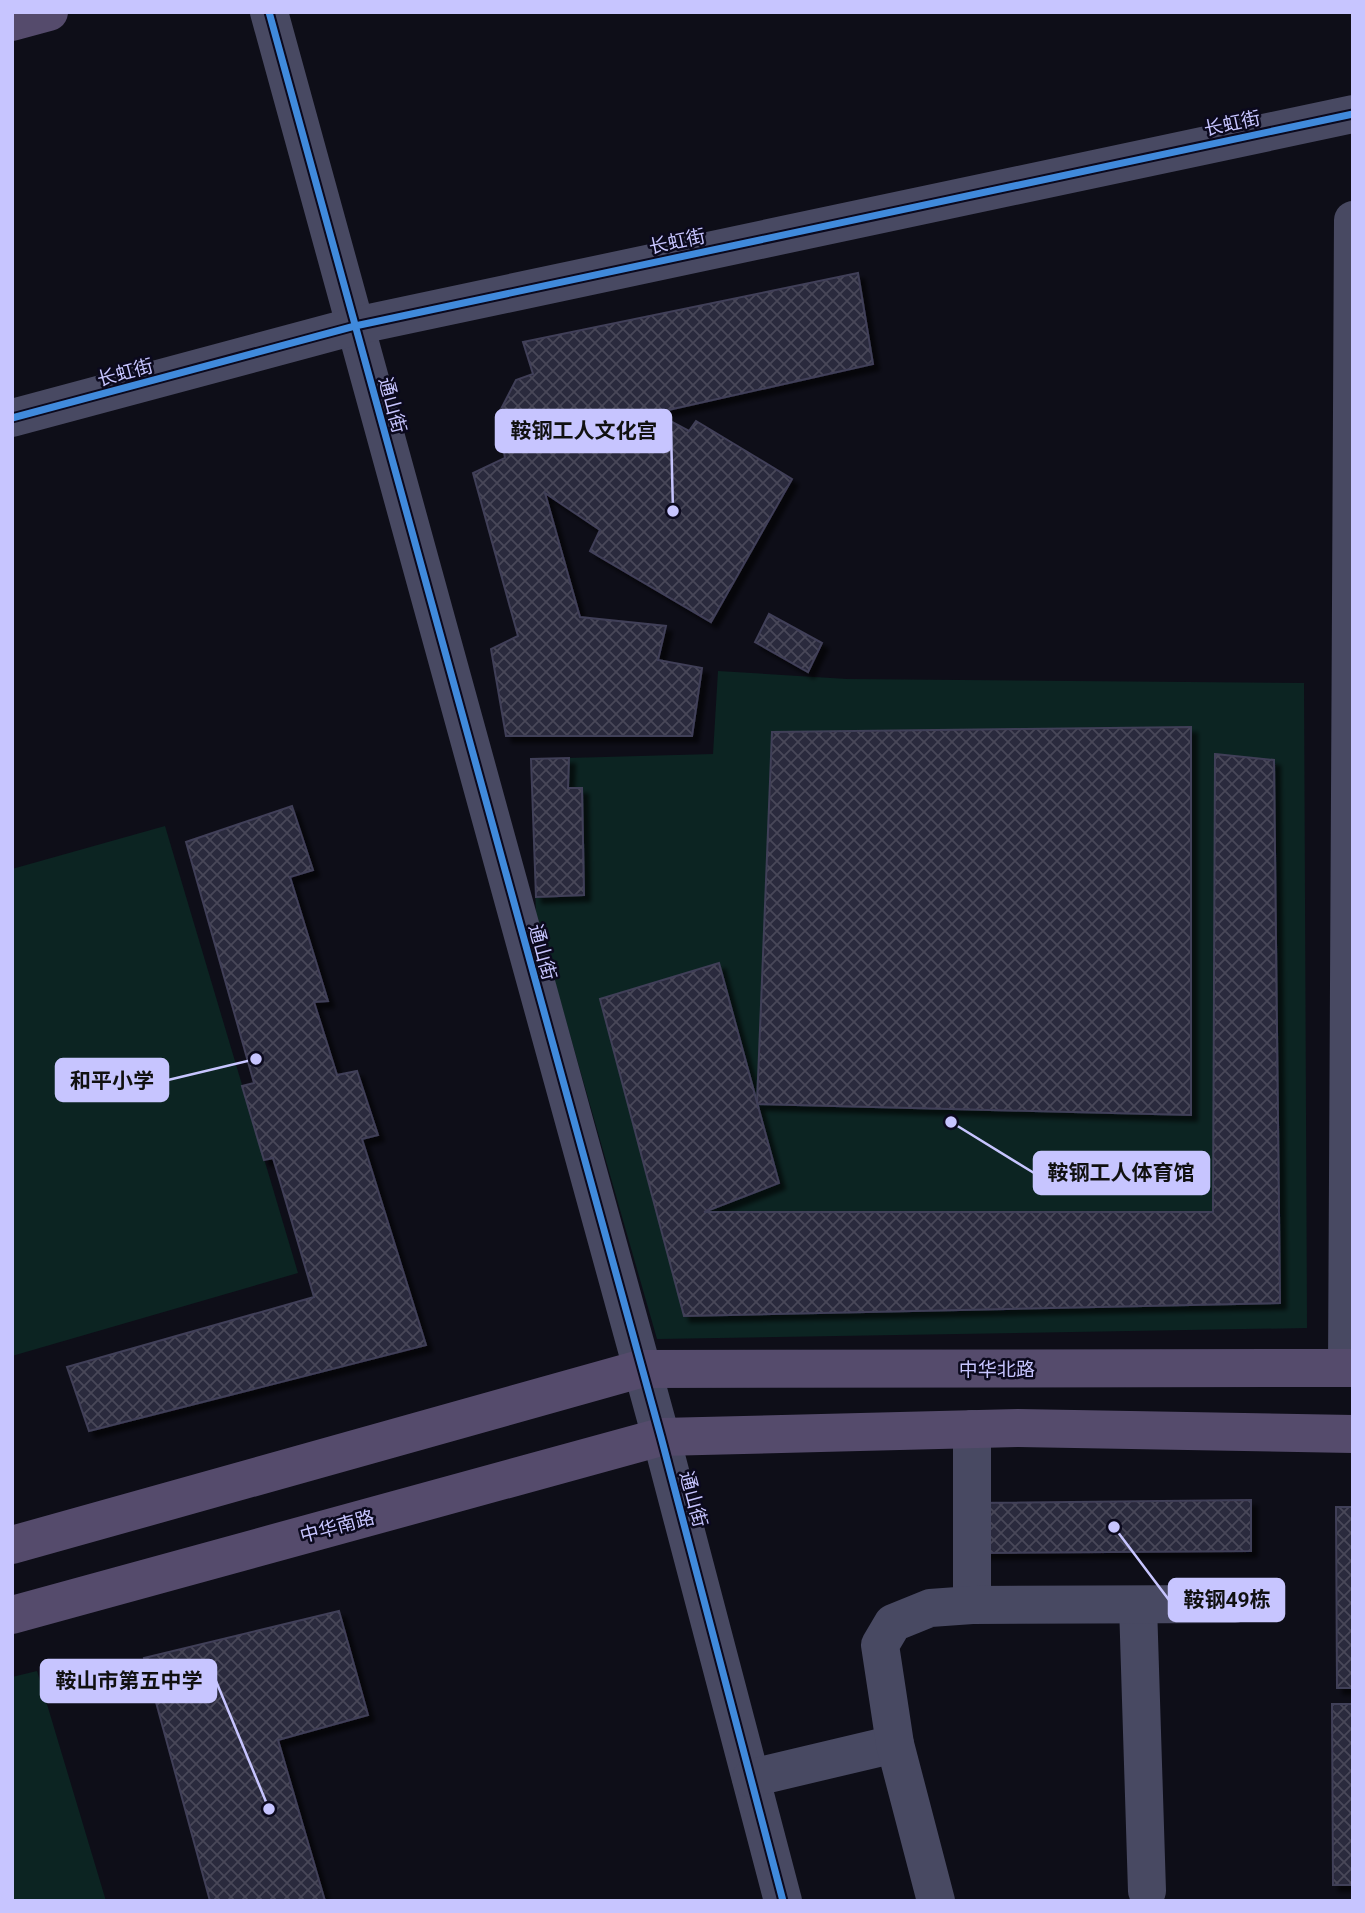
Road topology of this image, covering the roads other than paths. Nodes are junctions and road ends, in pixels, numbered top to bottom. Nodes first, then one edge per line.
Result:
1 (50, 12) edge
2 (269, 12) edge
3 (12, 22) edge
4 (1353, 114) edge
5 (1353, 220) edge
6 (355, 326) junction
7 (12, 418) edge
8 (1350, 1368) edge
9 (640, 1369) junction
10 (972, 1429) junction
11 (1353, 1434) edge
12 (661, 1437) junction
13 (12, 1545) edge
14 (1235, 1604) dead end
15 (972, 1605) junction
16 (1138, 1605) junction
17 (12, 1615) edge
18 (895, 1744) junction
19 (751, 1778) junction
20 (1147, 1891) dead end
21 (783, 1901) edge
22 (936, 1901) edge

1 - 3 main road
2 - 6 street, 通山街
4 - 6 street, 长虹街
5 - 8 street
6 - 7 street, 长虹街
6 - 9 street, 通山街
8 - 9 main road, 中华北路
9 - 12 street, 通山街
9 - 13 main road
10 - 11 main road
10 - 12 main road
10 - 15 street
12 - 17 main road, 中华南路
12 - 19 street, 通山街
14 - 16 street
15 - 16 street
15 - 18 street
16 - 20 street
18 - 19 street
18 - 22 street
19 - 21 street, 通山街

